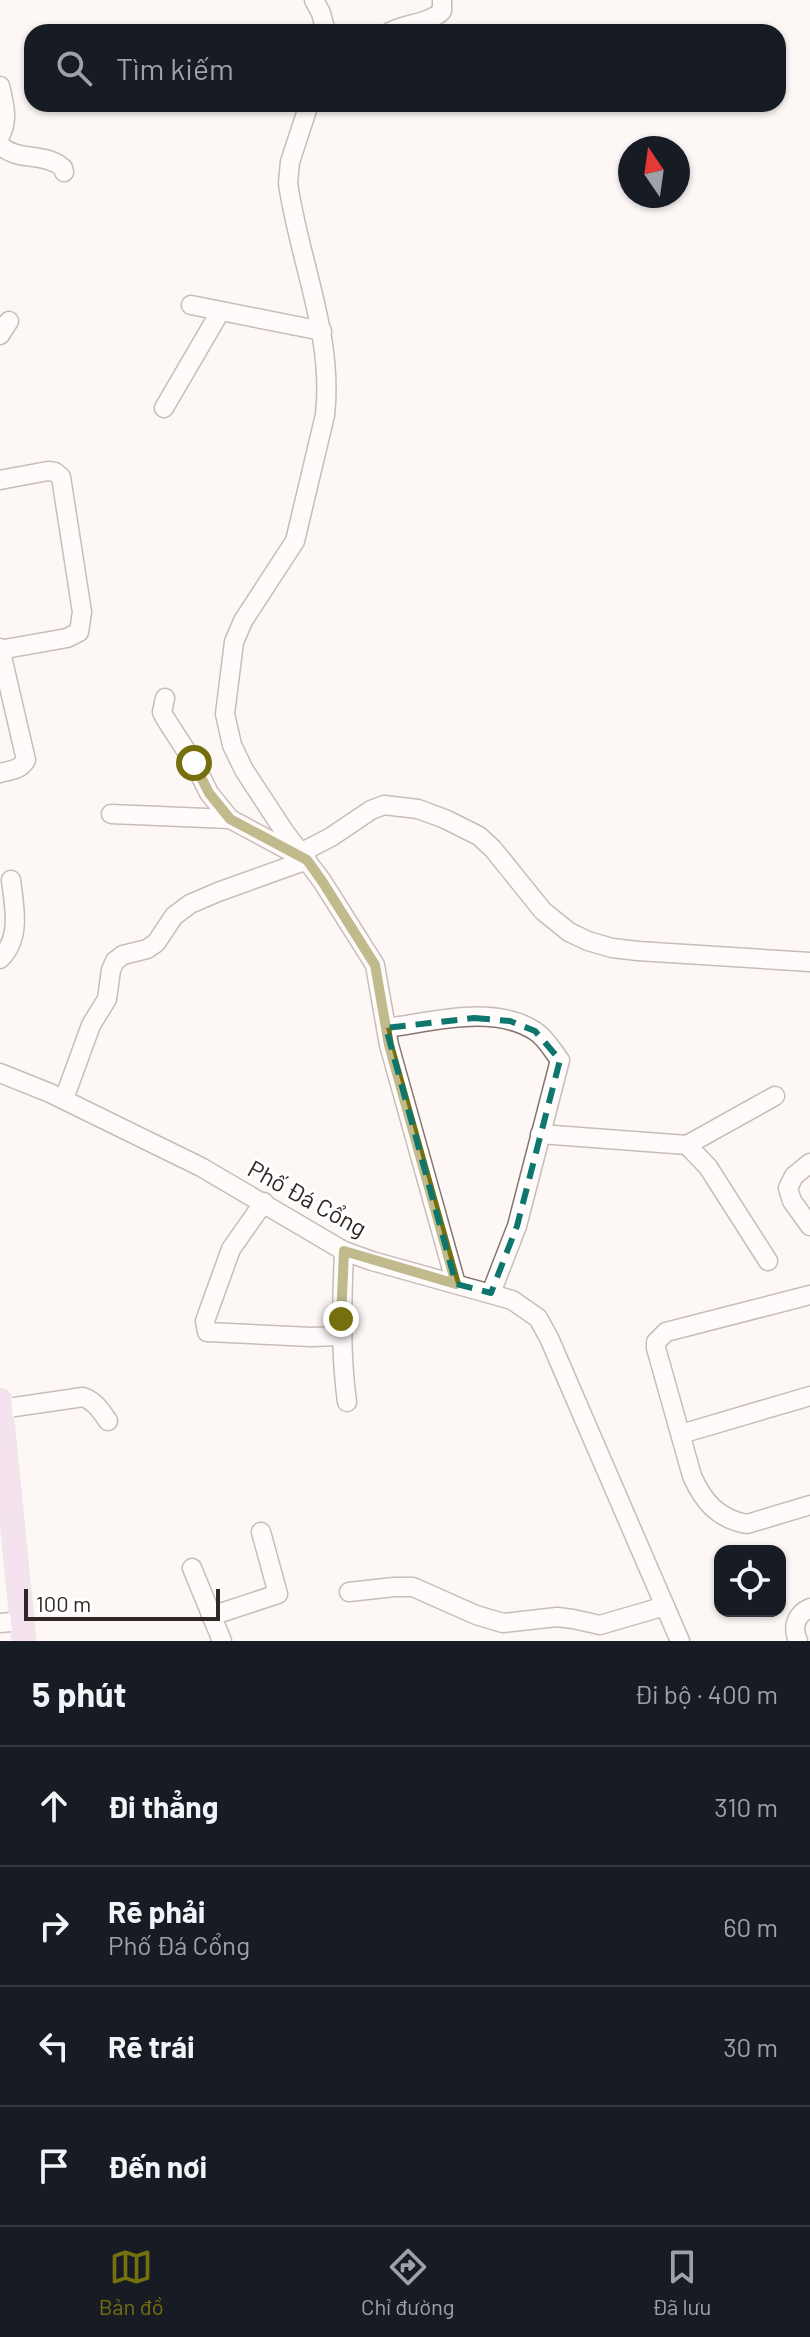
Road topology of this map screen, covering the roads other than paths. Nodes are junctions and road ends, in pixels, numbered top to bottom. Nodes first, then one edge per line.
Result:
1 (314, 0) edge
2 (442, 0) edge
3 (324, 24) edge
4 (412, 24) edge
5 (0, 86) edge
6 (306, 112) edge
7 (0, 136) edge
8 (0, 145) edge
9 (64, 172) dead end
10 (191, 305) dead end
11 (220, 312) junction
12 (322, 331) junction
13 (164, 408) dead end
14 (0, 480) edge
15 (0, 650) edge
16 (165, 698) dead end
17 (0, 773) edge
18 (111, 814) dead end
19 (230, 819) junction
20 (304, 856) junction
21 (11, 880) dead end
22 (0, 959) edge
23 (810, 962) edge
24 (386, 1028) junction
25 (0, 1073) edge
26 (775, 1096) dead end
27 (64, 1099) junction
28 (540, 1134) junction
29 (687, 1145) junction
30 (810, 1163) edge
31 (264, 1202) junction
32 (810, 1226) edge
33 (344, 1251) junction
34 (768, 1261) dead end
35 (456, 1284) junction
36 (491, 1293) junction
37 (810, 1295) edge
38 (341, 1336) junction
39 (810, 1396) edge
40 (347, 1402) dead end
41 (1, 1404) edge
42 (108, 1421) dead end
43 (681, 1434) junction
44 (810, 1505) edge
45 (261, 1532) dead end
46 (192, 1568) dead end
47 (349, 1592) dead end
48 (665, 1606) junction
49 (810, 1608) edge
50 (211, 1616) junction
51 (15, 1628) edge
52 (222, 1641) edge
53 (680, 1641) edge
54 (798, 1641) edge

1 - 3 street
2 - 4 street
5 - 7 street
6 - 12 street
8 - 9 street
10 - 11 street
11 - 12 street
11 - 13 street
12 - 20 street
14 - 15 street
15 - 17 street
16 - 19 street
18 - 19 street
19 - 20 street
20 - 23 street
20 - 24 street
20 - 27 street
21 - 22 street
24 - 28 street
24 - 35 street
25 - 27 street, Phố Đá Cổng
26 - 29 street
27 - 31 street, Phố Đá Cổng
28 - 29 street
28 - 36 street
29 - 34 street
30 - 32 street
31 - 33 street, Phố Đá Cổng
31 - 38 street
33 - 35 street, Phố Đá Cổng
33 - 38 street
35 - 36 street, Phố Đá Cổng
36 - 48 street, Phố Đá Cổng
37 - 43 street
38 - 40 street
39 - 43 street
41 - 42 street
41 - 51 main road
43 - 44 street
45 - 50 street
46 - 50 street
47 - 48 street
48 - 53 street, Phố Đá Cổng
49 - 54 street
50 - 52 street

